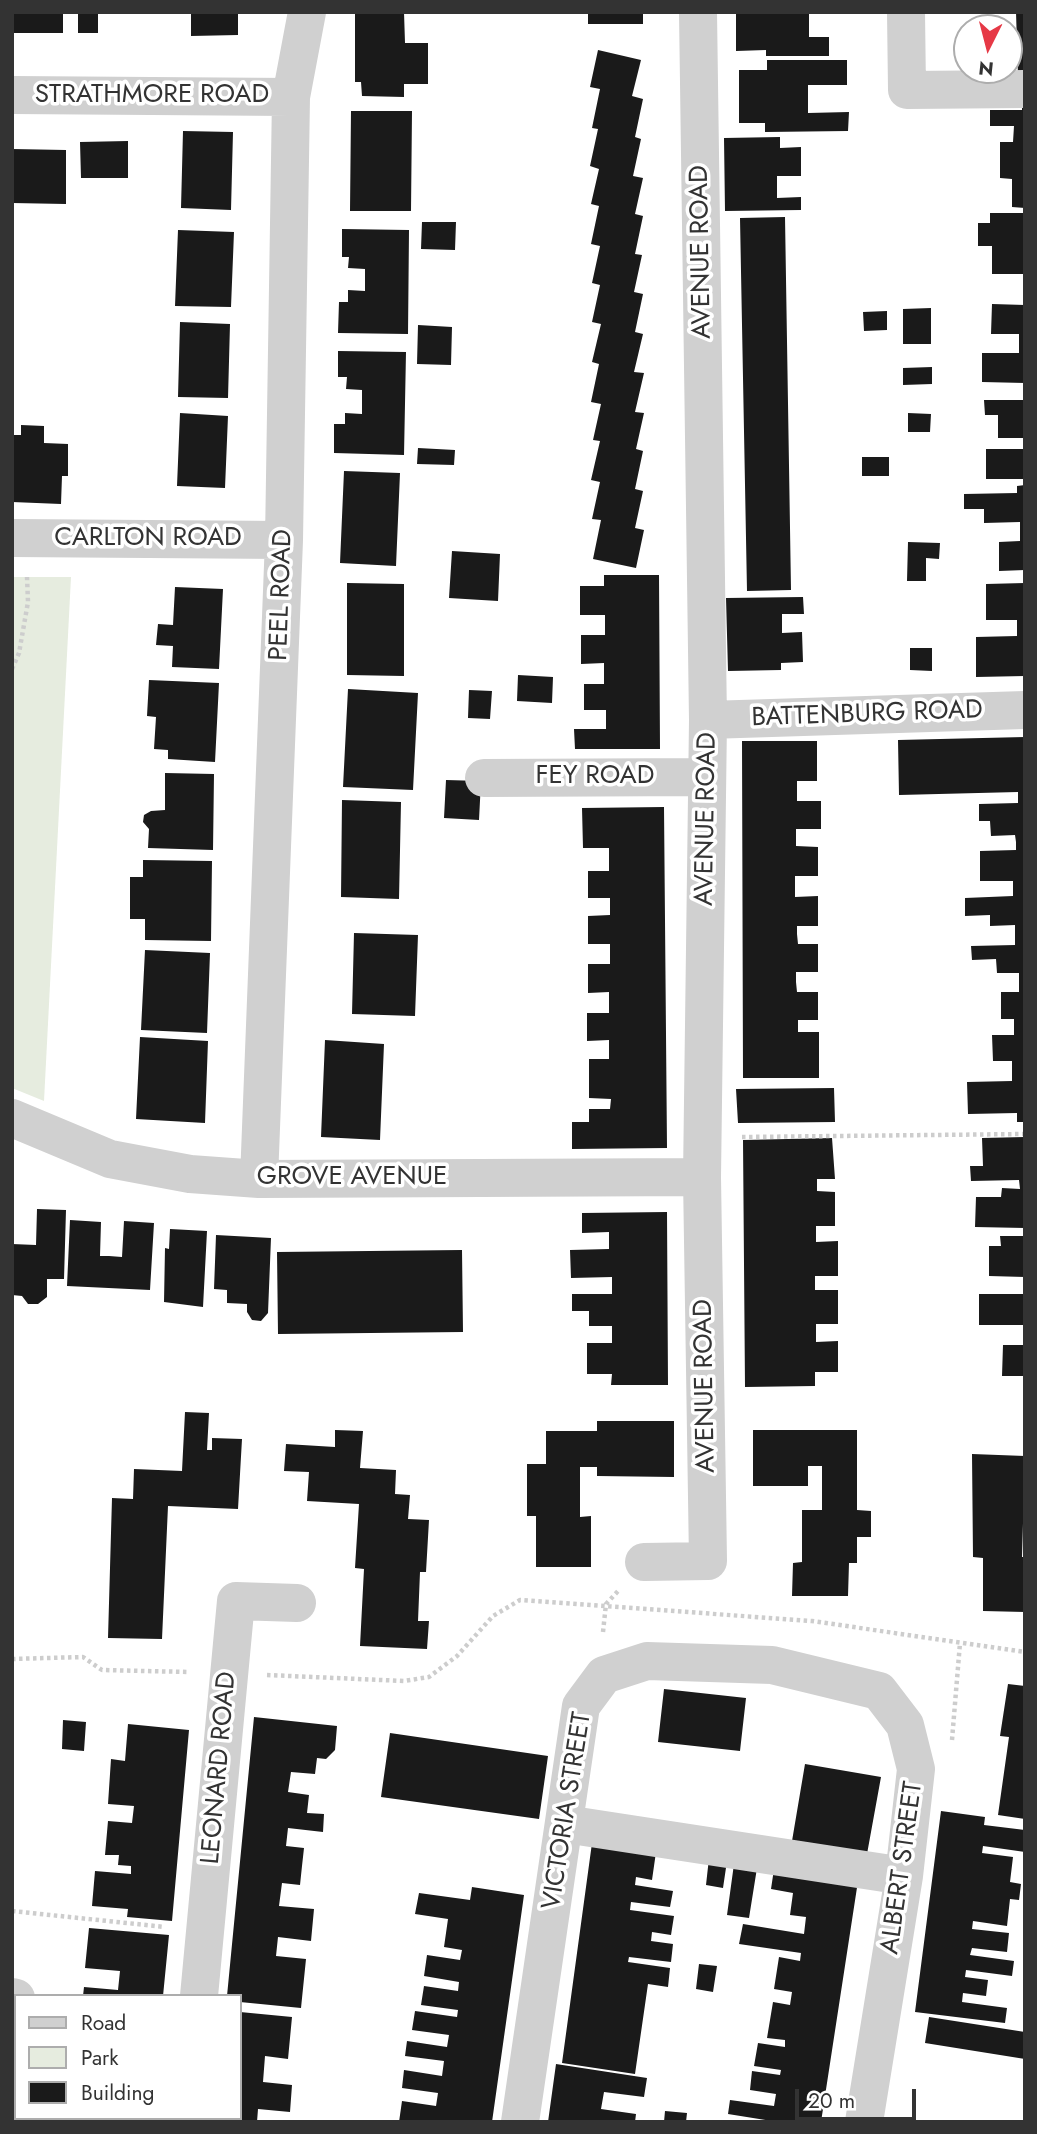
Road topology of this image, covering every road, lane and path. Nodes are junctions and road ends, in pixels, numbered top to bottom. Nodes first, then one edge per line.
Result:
1 (307, 12) edge
2 (698, 12) edge
3 (906, 12) edge
4 (1025, 89) edge
5 (12, 95) edge
6 (291, 97) junction
7 (19, 538) edge
8 (284, 540) junction
9 (12, 669) edge
10 (1025, 710) edge
11 (708, 720) junction
12 (706, 777) junction
13 (484, 778) dead end
14 (12, 1118) edge
15 (1025, 1134) edge
16 (704, 1137) junction
17 (702, 1177) junction
18 (259, 1179) junction
19 (644, 1562) joint
20 (297, 1603) dead end
21 (606, 1604) junction
22 (960, 1643) junction
23 (1025, 1652) edge
24 (12, 1659) edge
25 (229, 1673) junction
26 (604, 1675) junction
27 (916, 1769) junction
28 (565, 1824) junction
29 (904, 1876) junction
30 (12, 1911) edge
31 (204, 1931) junction
32 (199, 1994) edge
33 (520, 2122) edge
34 (864, 2122) edge

1 - 6 street, PEEL ROAD
2 - 11 street, AVENUE ROAD
3 - 4 street
5 - 6 street, STRATHMORE ROAD
6 - 8 street, PEEL ROAD
7 - 8 street, CARLTON ROAD
7 - 9 path
8 - 18 street, PEEL ROAD
10 - 11 street, BATTENBURG ROAD
11 - 12 street, AVENUE ROAD
12 - 13 street, FEY ROAD
12 - 16 street, AVENUE ROAD
14 - 18 street, GROVE AVENUE
15 - 16 path
16 - 17 street, AVENUE ROAD
17 - 18 street, GROVE AVENUE
17 - 19 street, AVENUE ROAD
19 - 21 path
20 - 25 street, LEONARD ROAD
21 - 22 path
21 - 25 path
21 - 26 path
22 - 23 path
22 - 27 path
24 - 25 path
25 - 31 street, LEONARD ROAD
26 - 27 street, ALBERT STREET
26 - 28 street, VICTORIA STREET
27 - 29 street, ALBERT STREET
28 - 29 street
28 - 33 street, VICTORIA STREET
29 - 34 street, ALBERT STREET
30 - 31 path
31 - 32 street, LEONARD ROAD

